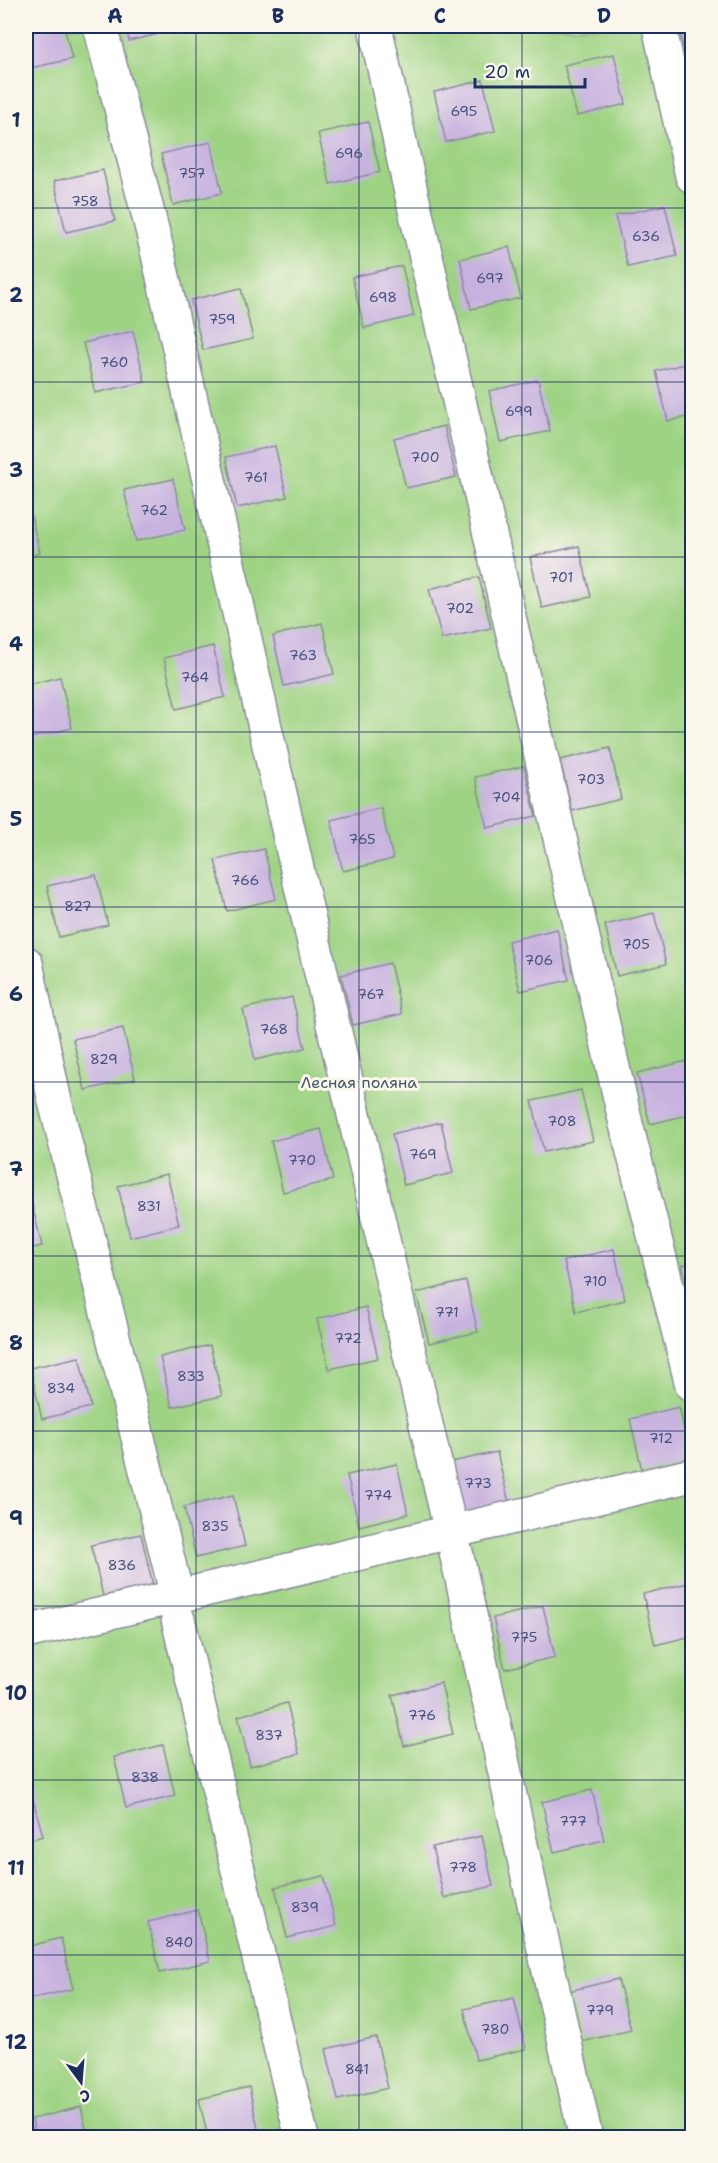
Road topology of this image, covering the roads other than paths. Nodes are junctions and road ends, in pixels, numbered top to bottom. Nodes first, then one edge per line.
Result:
1 (100, 26) edge
2 (375, 26) edge
3 (659, 26) edge
4 (693, 176) edge
5 (26, 963) edge
6 (693, 1385) edge
7 (693, 1475) edge
8 (693, 1498) edge
9 (453, 1542) junction
10 (178, 1608) junction
11 (26, 1632) edge
12 (26, 1655) edge
13 (302, 2138) edge
14 (586, 2138) edge

1 - 9 street
2 - 6 street
3 - 4 street
5 - 10 street
7 - 9 street
8 - 9 street
9 - 10 street
9 - 14 street
10 - 11 street
10 - 12 street
10 - 13 street

